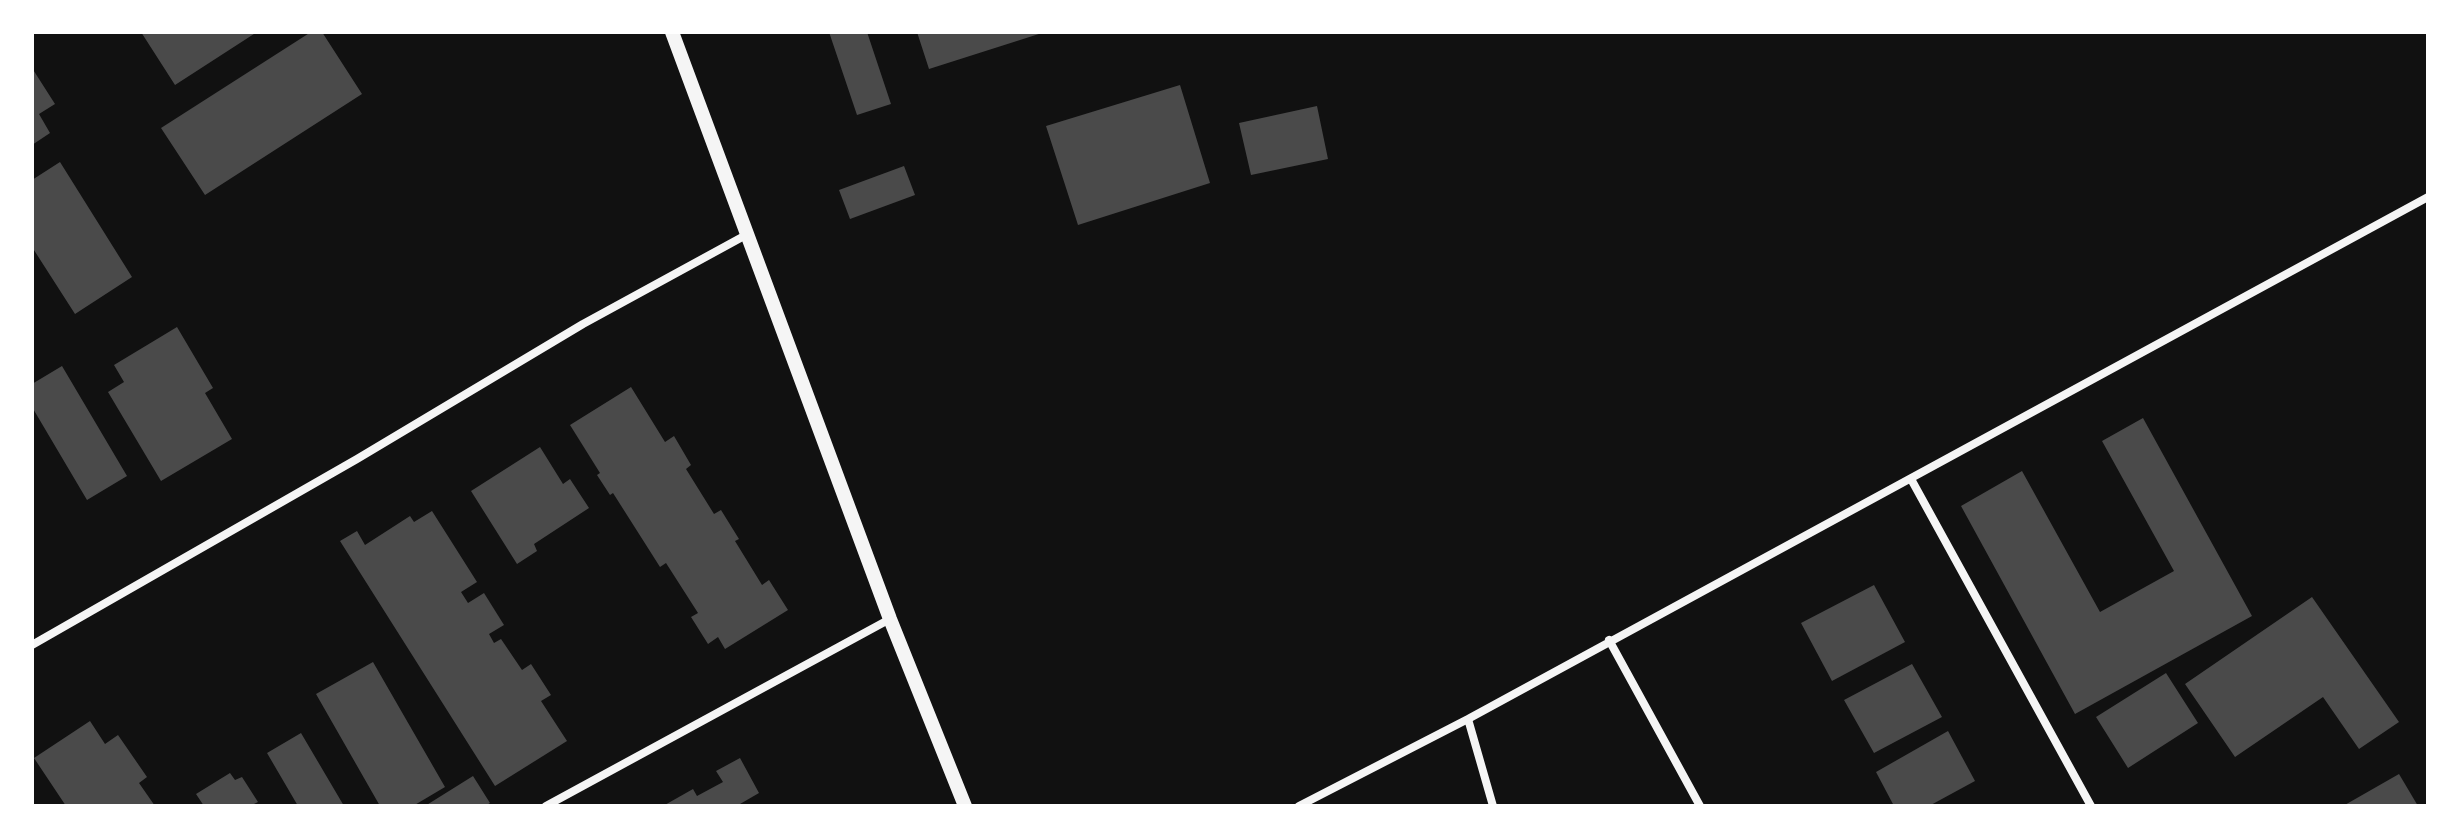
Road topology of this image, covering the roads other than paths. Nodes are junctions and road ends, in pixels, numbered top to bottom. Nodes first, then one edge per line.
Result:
1 (672, 32) edge
2 (2428, 197) edge
3 (746, 235) junction
4 (1911, 479) junction
5 (890, 619) junction
6 (1609, 640) junction
7 (32, 645) edge
8 (1468, 719) junction
9 (546, 806) edge
10 (965, 806) edge
11 (1299, 806) edge
12 (1493, 806) edge
13 (1700, 806) edge
14 (2091, 806) edge

1 - 3 street
2 - 4 street
3 - 5 street
3 - 7 street
4 - 6 street
4 - 14 street
5 - 9 street
5 - 10 street
6 - 8 street
6 - 13 street
8 - 11 street
8 - 12 street

